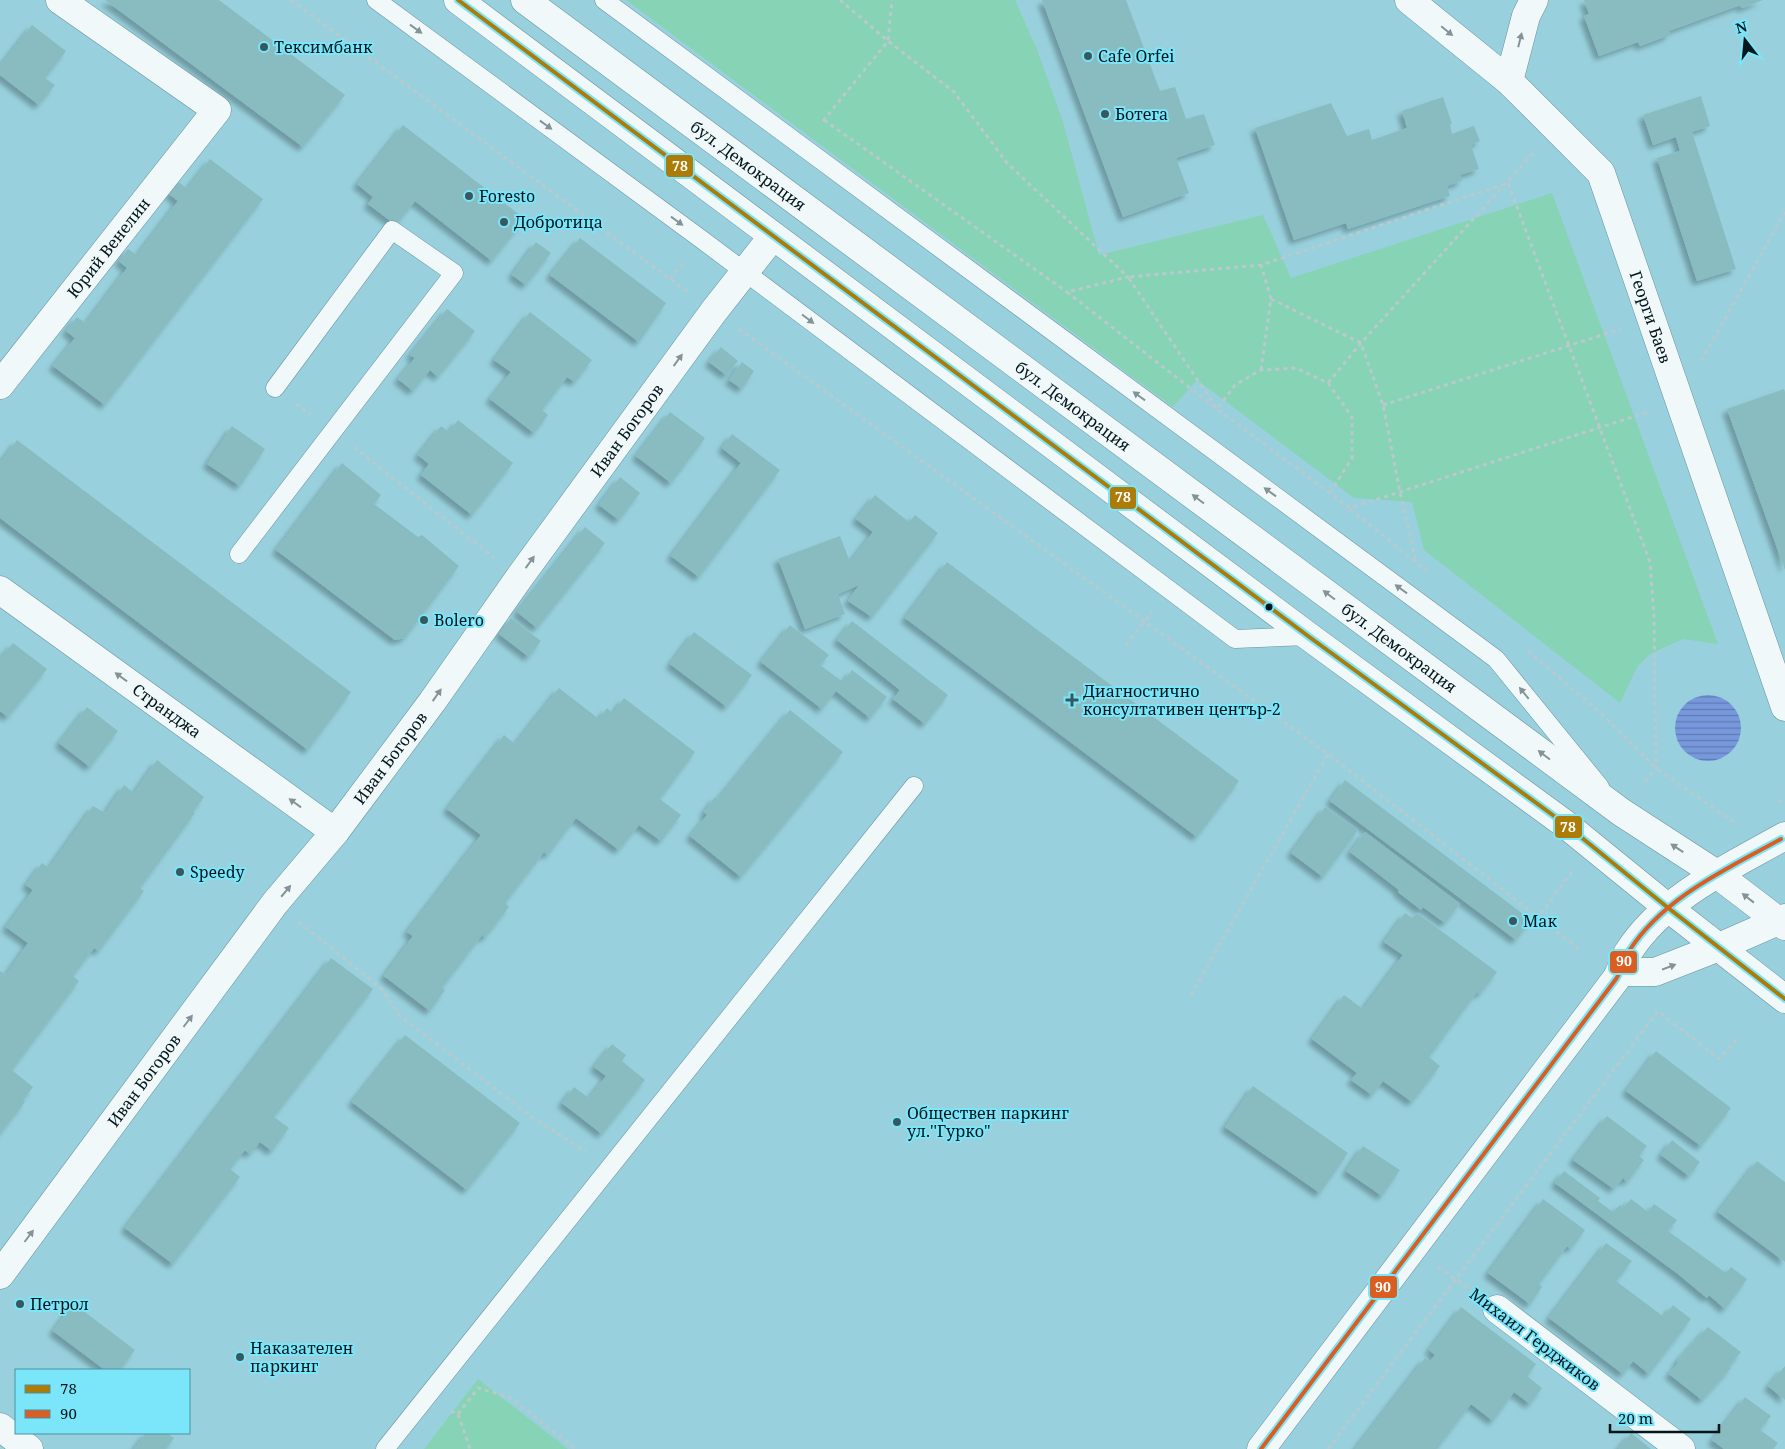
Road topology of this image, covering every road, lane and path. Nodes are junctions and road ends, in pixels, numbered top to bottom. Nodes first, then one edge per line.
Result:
1 (60, 0) edge
2 (291, 0) edge
3 (376, 0) edge
4 (458, 0) edge
5 (525, 0) edge
6 (604, 0) edge
7 (840, 0) edge
8 (892, 0) edge
9 (1409, 0) edge
10 (1534, 0) edge
11 (888, 41) junction
12 (1509, 81) junction
13 (824, 120) junction
14 (1556, 128) junction
15 (803, 147) junction
16 (1508, 183) junction
17 (1785, 212) edge
18 (773, 236) junction
19 (688, 256) dead end
20 (1261, 265) junction
21 (745, 272) junction
22 (1128, 277) junction
23 (670, 279) junction
24 (1067, 292) junction
25 (1271, 299) junction
26 (714, 311) junction
27 (1650, 320) junction
28 (1361, 343) junction
29 (1570, 346) junction
30 (1261, 370) junction
31 (1328, 383) junction
32 (0, 385) edge
33 (276, 388) joint
34 (1678, 402) junction
35 (1384, 405) junction
36 (1218, 409) junction
37 (1600, 428) junction
38 (333, 431) junction
39 (1400, 492) junction
40 (1330, 493) junction
41 (239, 554) dead end
42 (1416, 562) dead end
43 (519, 578) junction
44 (2, 594) edge
45 (1308, 636) junction
46 (1785, 707) edge
47 (1328, 754) junction
48 (1656, 768) junction
49 (914, 786) dead end
50 (1639, 790) dead end
51 (1785, 798) edge
52 (1770, 807) dead end
53 (1621, 812) junction
54 (1740, 826) dead end
55 (335, 832) junction
56 (1785, 836) edge
57 (1718, 874) junction
58 (1566, 880) dead end
59 (275, 903) junction
60 (1667, 907) junction
61 (1538, 917) junction
62 (1783, 922) edge
63 (1719, 947) junction
64 (1580, 950) dead end
65 (1621, 972) junction
66 (1191, 995) dead end
67 (1785, 999) edge
68 (1740, 1036) dead end
69 (608, 1166) junction
70 (1412, 1248) junction
71 (0, 1275) edge
72 (1454, 1279) junction
73 (1497, 1309) joint
74 (0, 1427) edge
75 (29, 1449) edge
76 (385, 1449) edge
77 (470, 1449) edge
78 (576, 1449) edge
79 (1261, 1449) edge
80 (1328, 1449) edge
81 (1681, 1449) edge

1 - 32 street, Юрий Венелин
2 - 23 path
3 -> 21 lane
4 - 18 street
53 -> 5 street, бул. Демокрация
6 - 15 lane, бул. Демокрация
7 - 11 path
8 - 11 path
9 -> 12 street, Георги Баев
12 -> 10 street
11 - 13 path
11 - 22 path
12 - 14 street, Георги Баев
13 - 15 path
13 - 24 path
14 - 16 path
14 - 27 street, Георги Баев
53 -> 15 lane, бул. Демокрация
16 - 20 path
16 - 28 path
16 - 29 path
17 - 34 path
18 - 21 street, Иван Богоров
18 - 45 street
19 - 23 path
20 - 22 path
20 - 25 path
21 - 26 street, Иван Богоров
21 -> 45 lane
22 - 24 path
22 - 36 path
23 - 26 path
24 - 36 path
25 - 28 path
25 - 30 path
43 -> 26 street, Иван Богоров
26 - 47 path
27 - 29 path
27 - 34 street, Георги Баев
28 - 31 path
28 - 35 path
29 - 35 path
29 - 37 path
30 - 31 path
30 - 36 path
31 - 40 path
33 - 38 path
33 - 38 lane
34 - 37 path
34 - 46 street, Георги Баев
35 - 39 path
36 - 40 path
37 - 39 path
37 - 48 path
38 - 41 lane
38 - 43 path
39 - 40 path
39 - 42 path
55 -> 43 street, Иван Богоров
55 -> 44 street, Странджа
45 - 60 street
47 - 61 path
47 - 66 path
48 - 50 path
48 - 54 path
49 - 69 lane
51 - 52 path
57 -> 53 street, бул. Демокрация
59 -> 55 street, Иван Богоров
56 - 57 street
57 - 60 street
62 -> 57 street, бул. Демокрация
58 - 61 path
59 - 69 path
71 -> 59 street, Иван Богоров
60 - 63 street
60 - 65 street
61 - 64 path
62 - 63 street
65 -> 63 street
63 - 67 street
65 - 70 street
68 - 72 path
69 - 76 lane
70 - 72 path, Михаил Герджиков
70 - 79 street
72 - 73 path, Михаил Герджиков
72 - 80 path
73 - 81 street, Михаил Герджиков
74 - 75 street
77 - 78 path

